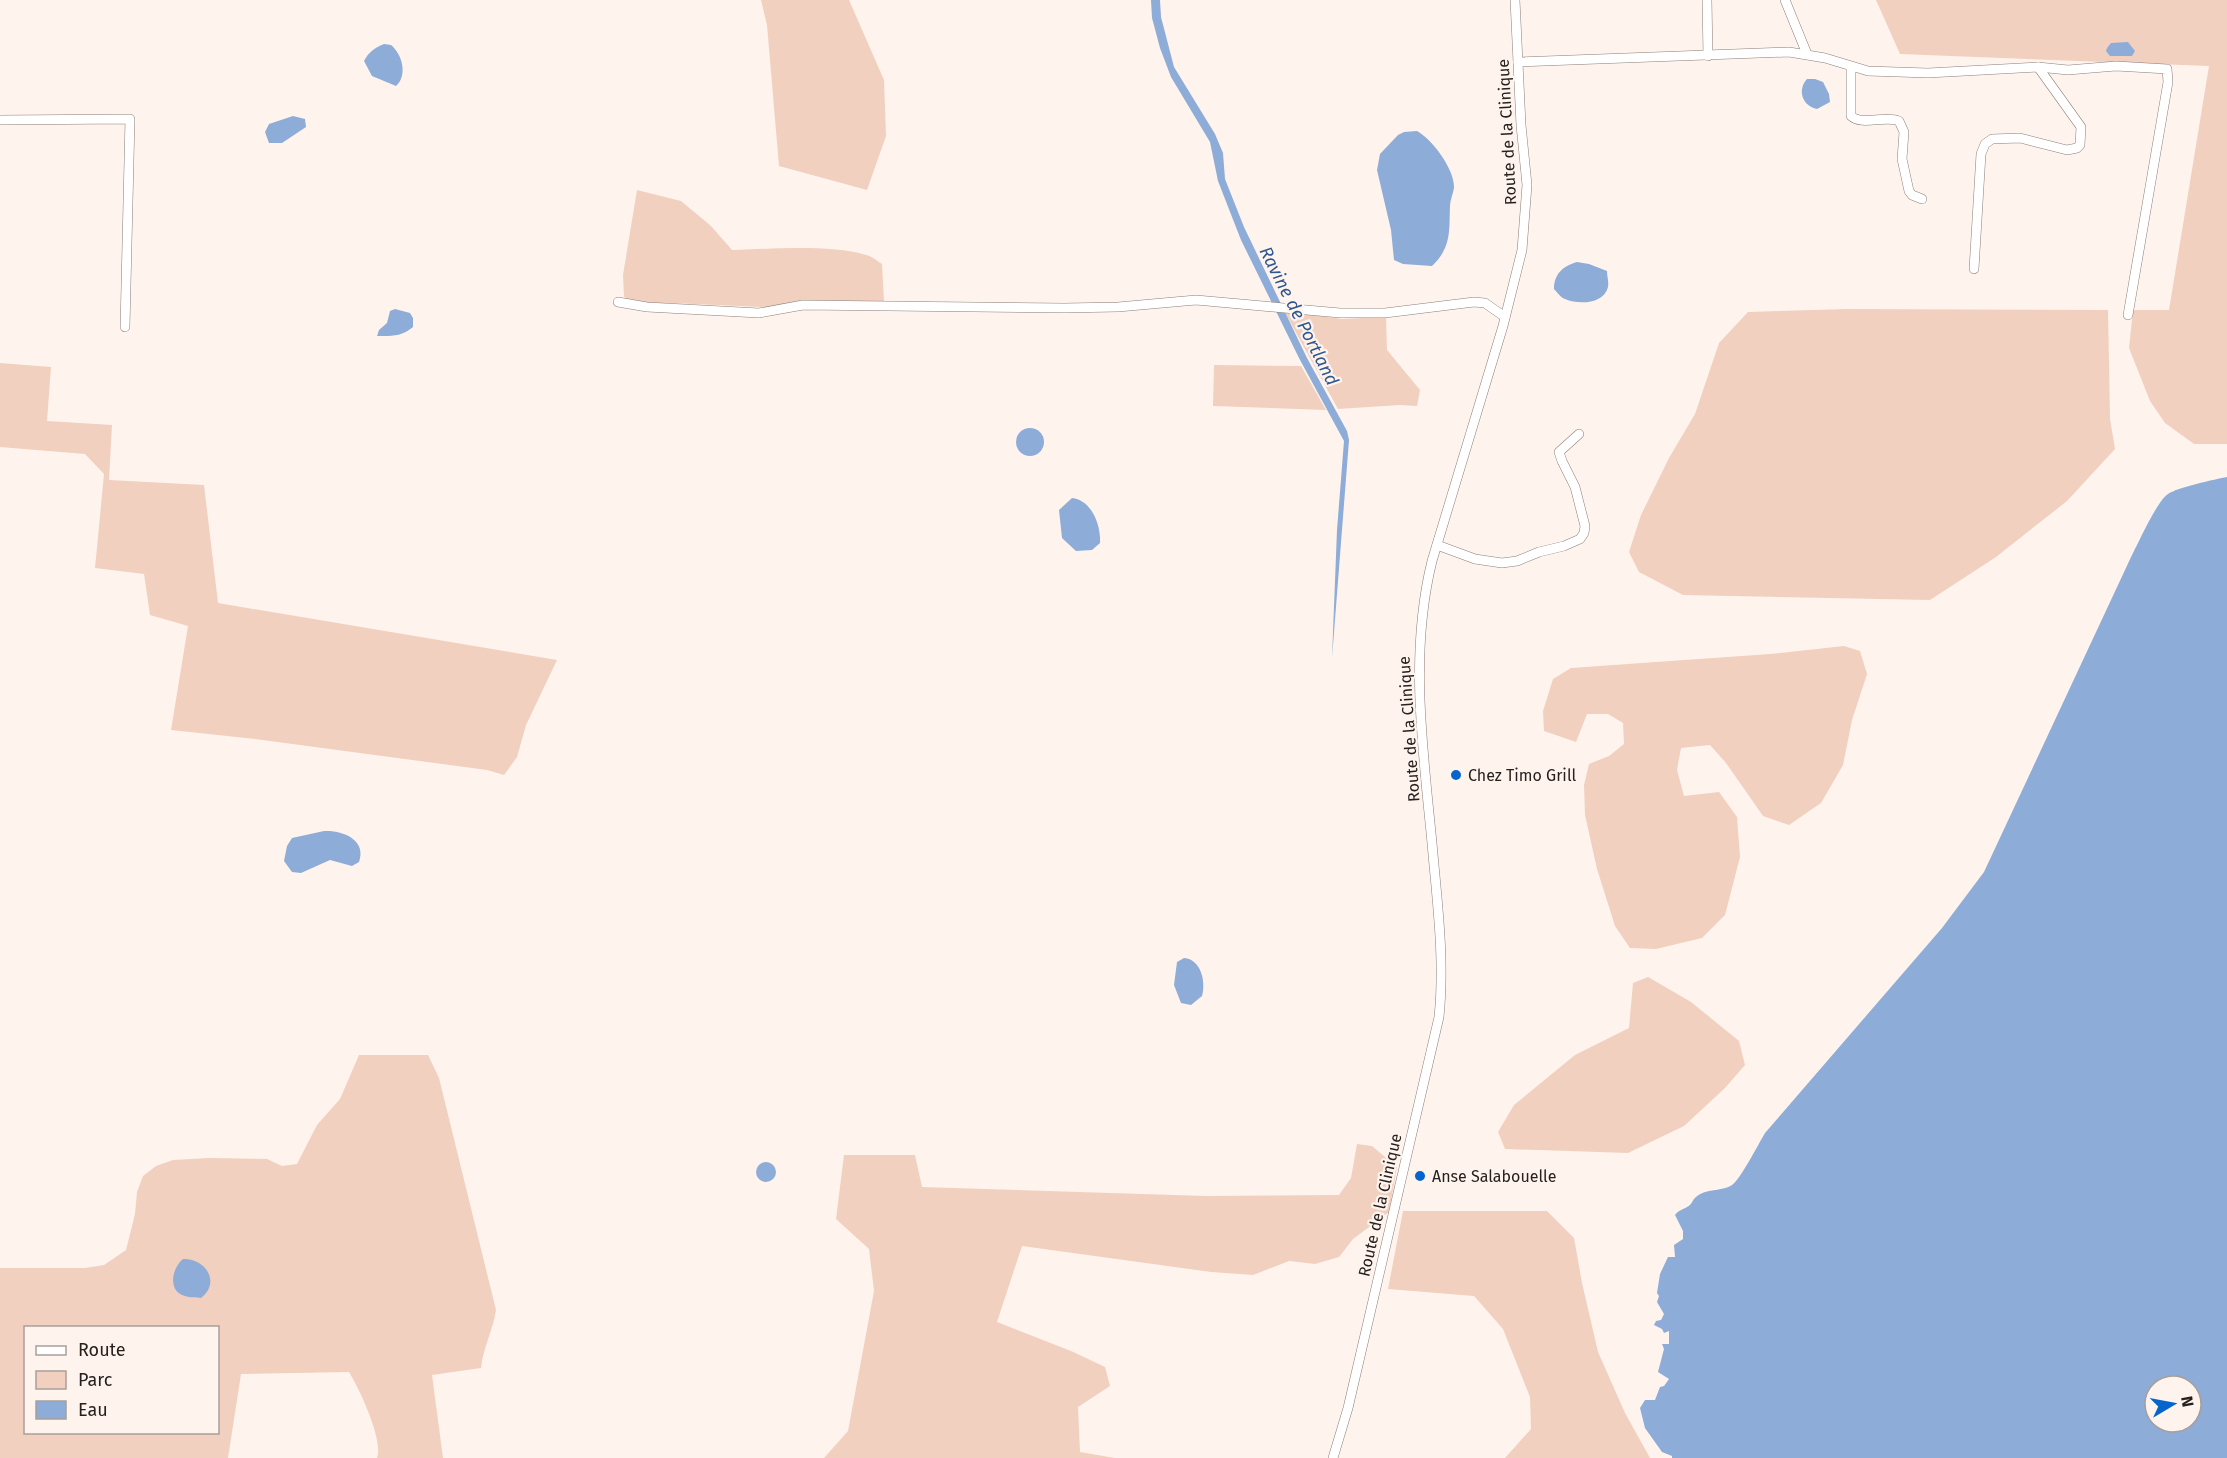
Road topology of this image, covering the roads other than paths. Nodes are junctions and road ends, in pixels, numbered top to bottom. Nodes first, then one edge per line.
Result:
1 (1515, 0) edge
2 (1707, 0) edge
3 (1785, 0) edge
4 (1807, 54) junction
5 (1708, 56) junction
6 (1518, 62) junction
7 (1851, 67) junction
8 (2038, 68) junction
9 (0, 120) edge
10 (1922, 199) dead end
11 (1974, 269) dead end
12 (618, 302) dead end
13 (2128, 315) dead end
14 (1505, 316) junction
15 (125, 327) dead end
16 (1579, 434) dead end
17 (1437, 545) junction
18 (1333, 1458) edge

1 - 6 street, Route de la Clinique
2 - 5 street
3 - 4 street
4 - 5 street
4 - 7 street
5 - 6 street
6 - 14 street, Route de la Clinique
7 - 8 street
7 - 10 street
8 - 11 street
8 - 13 street
9 - 15 street
12 - 14 street
14 - 17 street, Route de la Clinique
16 - 17 street
17 - 18 street, Route de la Clinique

